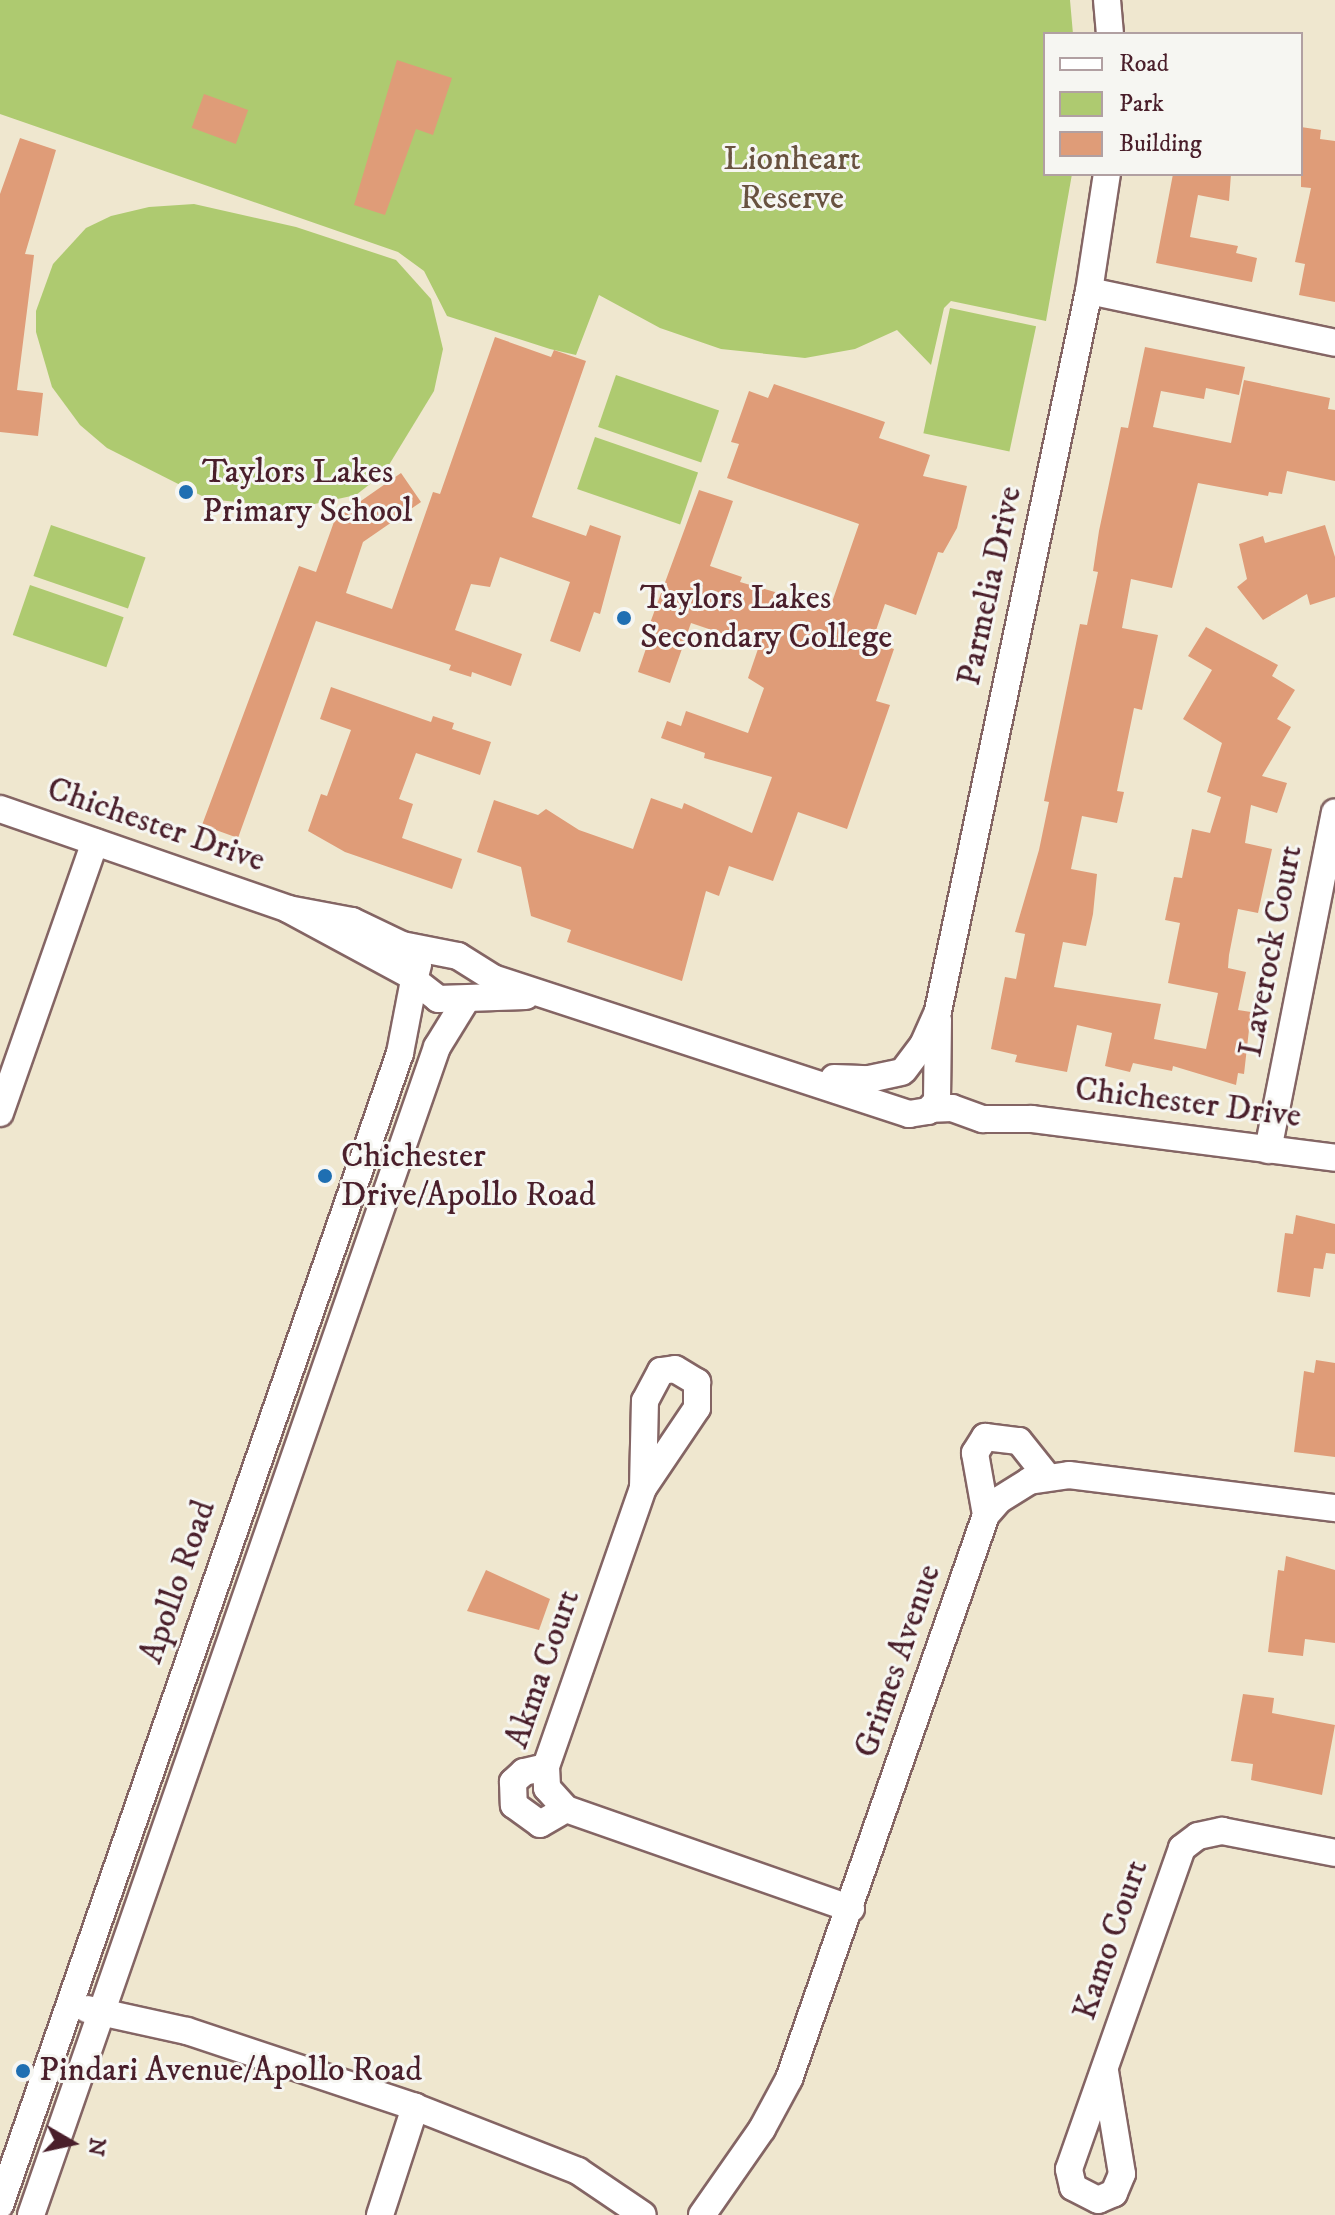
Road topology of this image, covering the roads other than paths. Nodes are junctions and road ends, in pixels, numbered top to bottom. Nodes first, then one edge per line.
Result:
1 (1107, 0) edge
2 (1110, 32) edge
3 (1107, 176) edge
4 (1089, 291) junction
5 (1335, 343) edge
6 (0, 809) edge
7 (1335, 813) edge
8 (95, 842) junction
9 (288, 909) junction
10 (433, 952) junction
11 (475, 968) junction
12 (413, 978) junction
13 (546, 996) junction
14 (467, 1000) junction
15 (938, 1011) junction
16 (902, 1071) junction
17 (795, 1074) junction
18 (938, 1079) junction
19 (931, 1109) junction
20 (903, 1112) junction
21 (0, 1113) edge
22 (1032, 1119) junction
23 (1268, 1150) junction
24 (1335, 1158) edge
25 (1046, 1475) junction
26 (643, 1488) dead end
27 (1335, 1508) edge
28 (986, 1515) junction
29 (546, 1767) junction
30 (566, 1809) junction
31 (1335, 1853) edge
32 (851, 1909) junction
33 (74, 1992) junction
34 (104, 2002) junction
35 (1105, 2071) dead end
36 (415, 2107) junction
37 (736, 2166) junction
38 (0, 2205) edge
39 (31, 2215) edge
40 (380, 2215) edge
41 (643, 2215) edge
42 (688, 2215) edge
43 (702, 2215) edge

1 - 2 street
3 - 4 street, Parmelia Drive
4 - 5 street
4 - 15 street, Parmelia Drive
6 - 8 street, Chichester Drive
7 - 23 street, Laverock Court
8 - 9 street, Chichester Drive
8 - 21 street
9 - 10 street, Chichester Drive
9 - 12 street, Chichester Drive
10 - 11 street
10 - 12 street
11 - 13 street
11 - 14 street
12 - 14 street
12 - 33 street, Apollo Road
13 - 14 street
13 - 17 street
14 - 34 street, Apollo Road
15 - 16 street, Parmelia Drive
15 - 18 street, Parmelia Drive
16 - 17 street
16 - 18 street
16 - 20 street
17 - 20 street
18 - 19 street
18 - 22 street, Chichester Drive
19 - 20 street
19 - 22 street, Chichester Drive
22 - 23 street, Chichester Drive
23 - 24 street, Chichester Drive
25 - 27 street, Grimes Avenue
25 - 28 street, Grimes Avenue
25 - 28 street
26 - 29 street, Akma Court
28 - 32 street, Grimes Avenue
29 - 30 street, Akma Court
29 - 30 street
30 - 32 street
31 - 35 street, Kamo Court
32 - 37 street, Grimes Avenue
33 - 34 street
33 - 38 street, Apollo Road
34 - 36 street
34 - 39 street, Apollo Road
36 - 40 street
36 - 41 street
37 - 42 street, Grimes Avenue
37 - 43 street, Grimes Avenue

